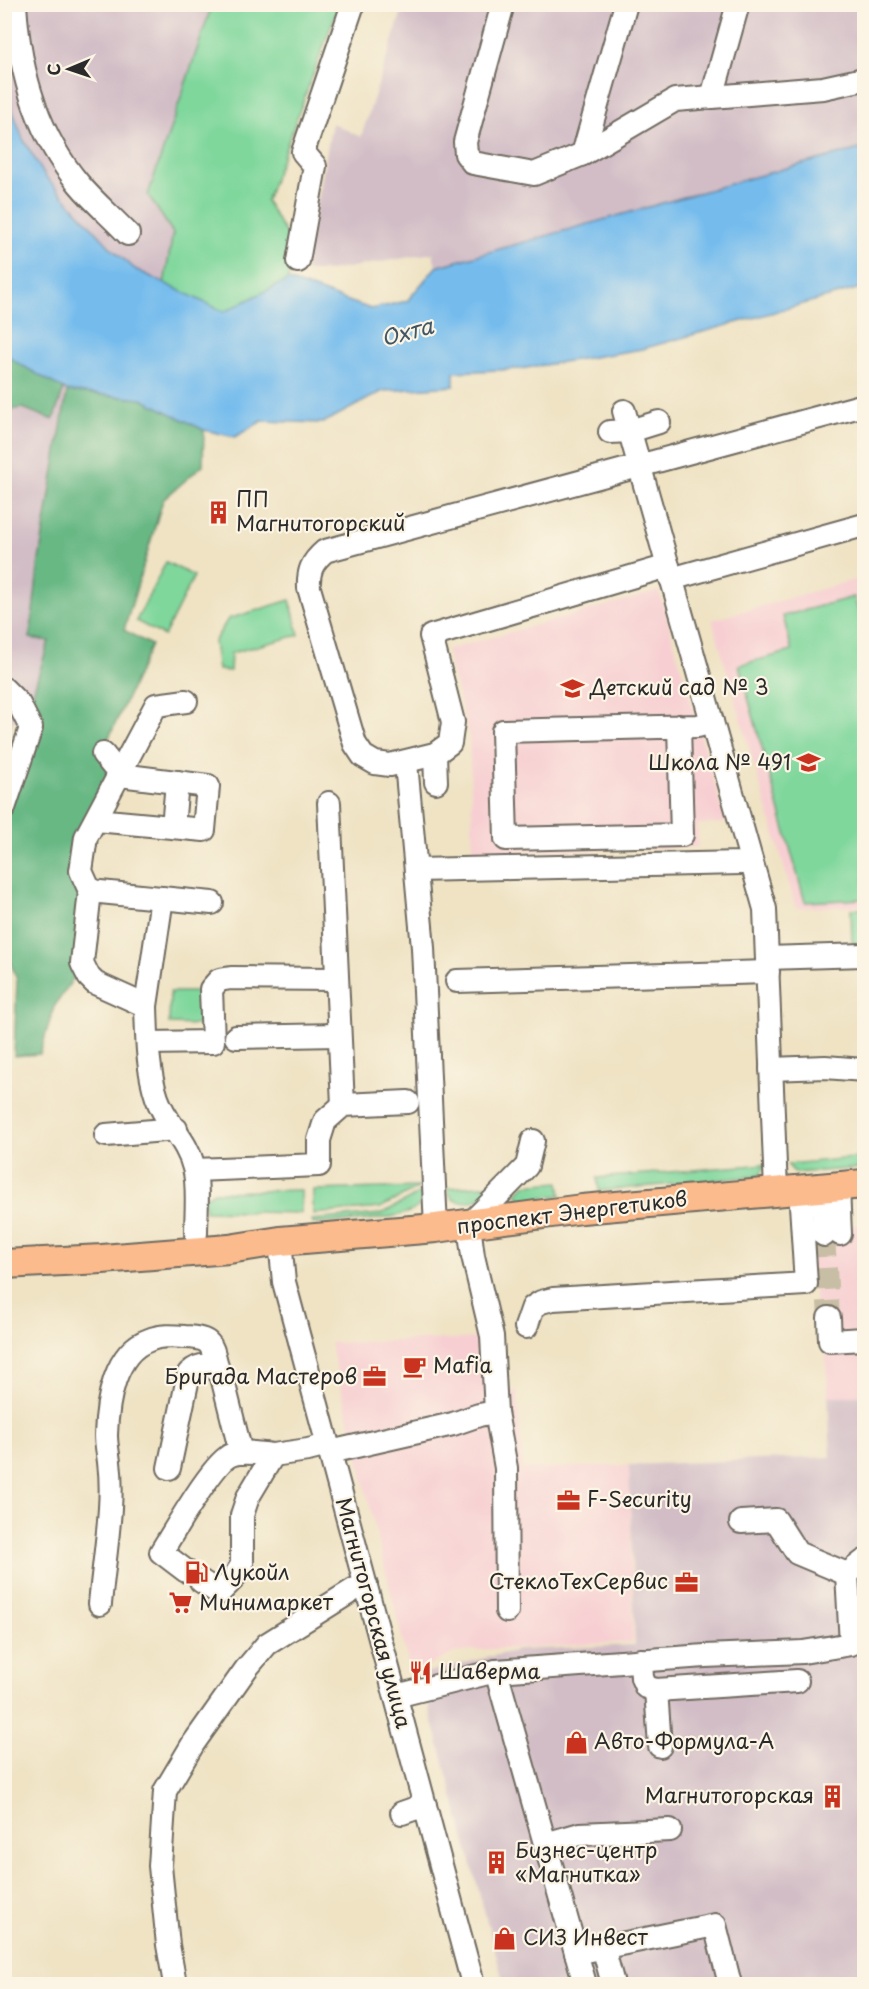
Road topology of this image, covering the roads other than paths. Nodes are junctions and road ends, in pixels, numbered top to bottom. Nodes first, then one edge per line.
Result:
1 (15, 4) edge
2 (353, 4) edge
3 (503, 4) edge
4 (626, 4) edge
5 (738, 4) edge
6 (864, 79) edge
7 (712, 97) junction
8 (583, 154) junction
9 (128, 234) dead end
10 (298, 261) dead end
11 (864, 405) edge
12 (659, 422) dead end
13 (640, 466) junction
14 (864, 525) edge
15 (669, 572) junction
16 (4, 689) edge
17 (186, 701) dead end
18 (712, 722) junction
19 (679, 726) junction
20 (102, 754) dead end
21 (435, 754) junction
22 (406, 763) junction
23 (120, 775) junction
24 (435, 782) dead end
25 (177, 783) junction
26 (329, 803) dead end
27 (4, 808) edge
28 (96, 820) junction
29 (173, 827) junction
30 (751, 861) junction
31 (416, 870) junction
32 (90, 891) junction
33 (162, 898) junction
34 (212, 903) dead end
35 (864, 955) edge
36 (767, 965) junction
37 (336, 979) junction
38 (457, 981) dead end
39 (146, 1006) junction
40 (338, 1035) junction
41 (236, 1037) dead end
42 (148, 1043) junction
43 (771, 1069) junction
44 (864, 1070) edge
45 (408, 1102) dead end
46 (343, 1106) junction
47 (176, 1129) junction
48 (106, 1135) dead end
49 (533, 1141) dead end
50 (195, 1170) junction
51 (820, 1188) edge
52 (469, 1225) junction
53 (436, 1228) junction
54 (196, 1233) junction
55 (832, 1234) tunnel mouth
56 (280, 1241) junction
57 (4, 1245) edge
58 (4, 1264) edge
59 (526, 1327) dead end
60 (218, 1370) junction
61 (496, 1412) junction
62 (329, 1449) junction
63 (241, 1453) junction
64 (273, 1455) junction
65 (169, 1468) dead end
66 (741, 1522) dead end
67 (856, 1568) edge
68 (366, 1586) junction
69 (100, 1604) dead end
70 (507, 1611) dead end
71 (858, 1646) edge
72 (641, 1660) junction
73 (496, 1671) junction
74 (797, 1682) dead end
75 (656, 1690) junction
76 (396, 1696) junction
77 (660, 1746) dead end
78 (425, 1805) junction
79 (402, 1813) dead end
80 (670, 1830) dead end
81 (545, 1844) junction
82 (603, 1947) junction
83 (576, 1953) junction
84 (175, 1984) edge
85 (472, 1984) edge
86 (585, 1984) edge
87 (613, 1984) edge
88 (730, 1984) edge

1 - 9 street
2 - 10 street
3 - 8 street
4 - 8 street
5 - 7 street
6 - 7 street
7 - 8 street
11 - 13 street
12 - 13 street
13 - 15 street
13 - 22 street
14 - 15 street
15 - 18 street
15 - 21 street
16 - 27 street
17 - 23 street
18 - 19 street
18 - 30 street
19 - 19 street
20 - 23 street
21 - 22 street
21 - 24 street
22 - 31 street
23 - 25 street
23 - 28 street
25 - 29 street
25 - 29 street
26 - 37 street
28 - 29 street
28 - 32 street
30 - 31 street
30 - 36 street
31 - 53 street
32 - 33 street
32 - 39 street
33 - 34 street
33 - 39 street
35 - 36 street
36 - 38 street
36 - 43 street
37 - 40 street
37 - 42 street
39 - 42 street
40 - 41 street
40 - 46 street
42 - 47 street
43 - 44 street
43 - 51 street
45 - 46 street
46 - 50 street
47 - 48 street
47 - 50 street
49 - 52 street
50 - 54 street
51 - 52 main road, проспект Энергетиков
51 - 55 street
51 - 59 street
52 - 53 main road, проспект Энергетиков
52 - 61 street
53 - 56 main road, проспект Энергетиков
54 - 56 main road, проспект Энергетиков
54 - 57 main road, проспект Энергетиков
56 - 58 main road, проспект Энергетиков
56 - 62 street, Магнитогорская улица
60 - 63 street
60 - 65 street
60 - 69 street
61 - 62 street
61 - 70 street
62 - 64 street
62 - 68 street, Магнитогорская улица
63 - 64 street
63 - 64 street
66 - 67 street
67 - 71 street
68 - 76 street, Магнитогорская улица
68 - 84 street
71 - 72 street
72 - 73 street
72 - 75 street
73 - 76 street
73 - 81 street
74 - 75 street
75 - 77 street
76 - 78 street, Магнитогорская улица
78 - 79 street
78 - 85 street, Магнитогорская улица
80 - 81 street
81 - 83 street
82 - 83 street
82 - 87 street
82 - 88 street
83 - 86 street

